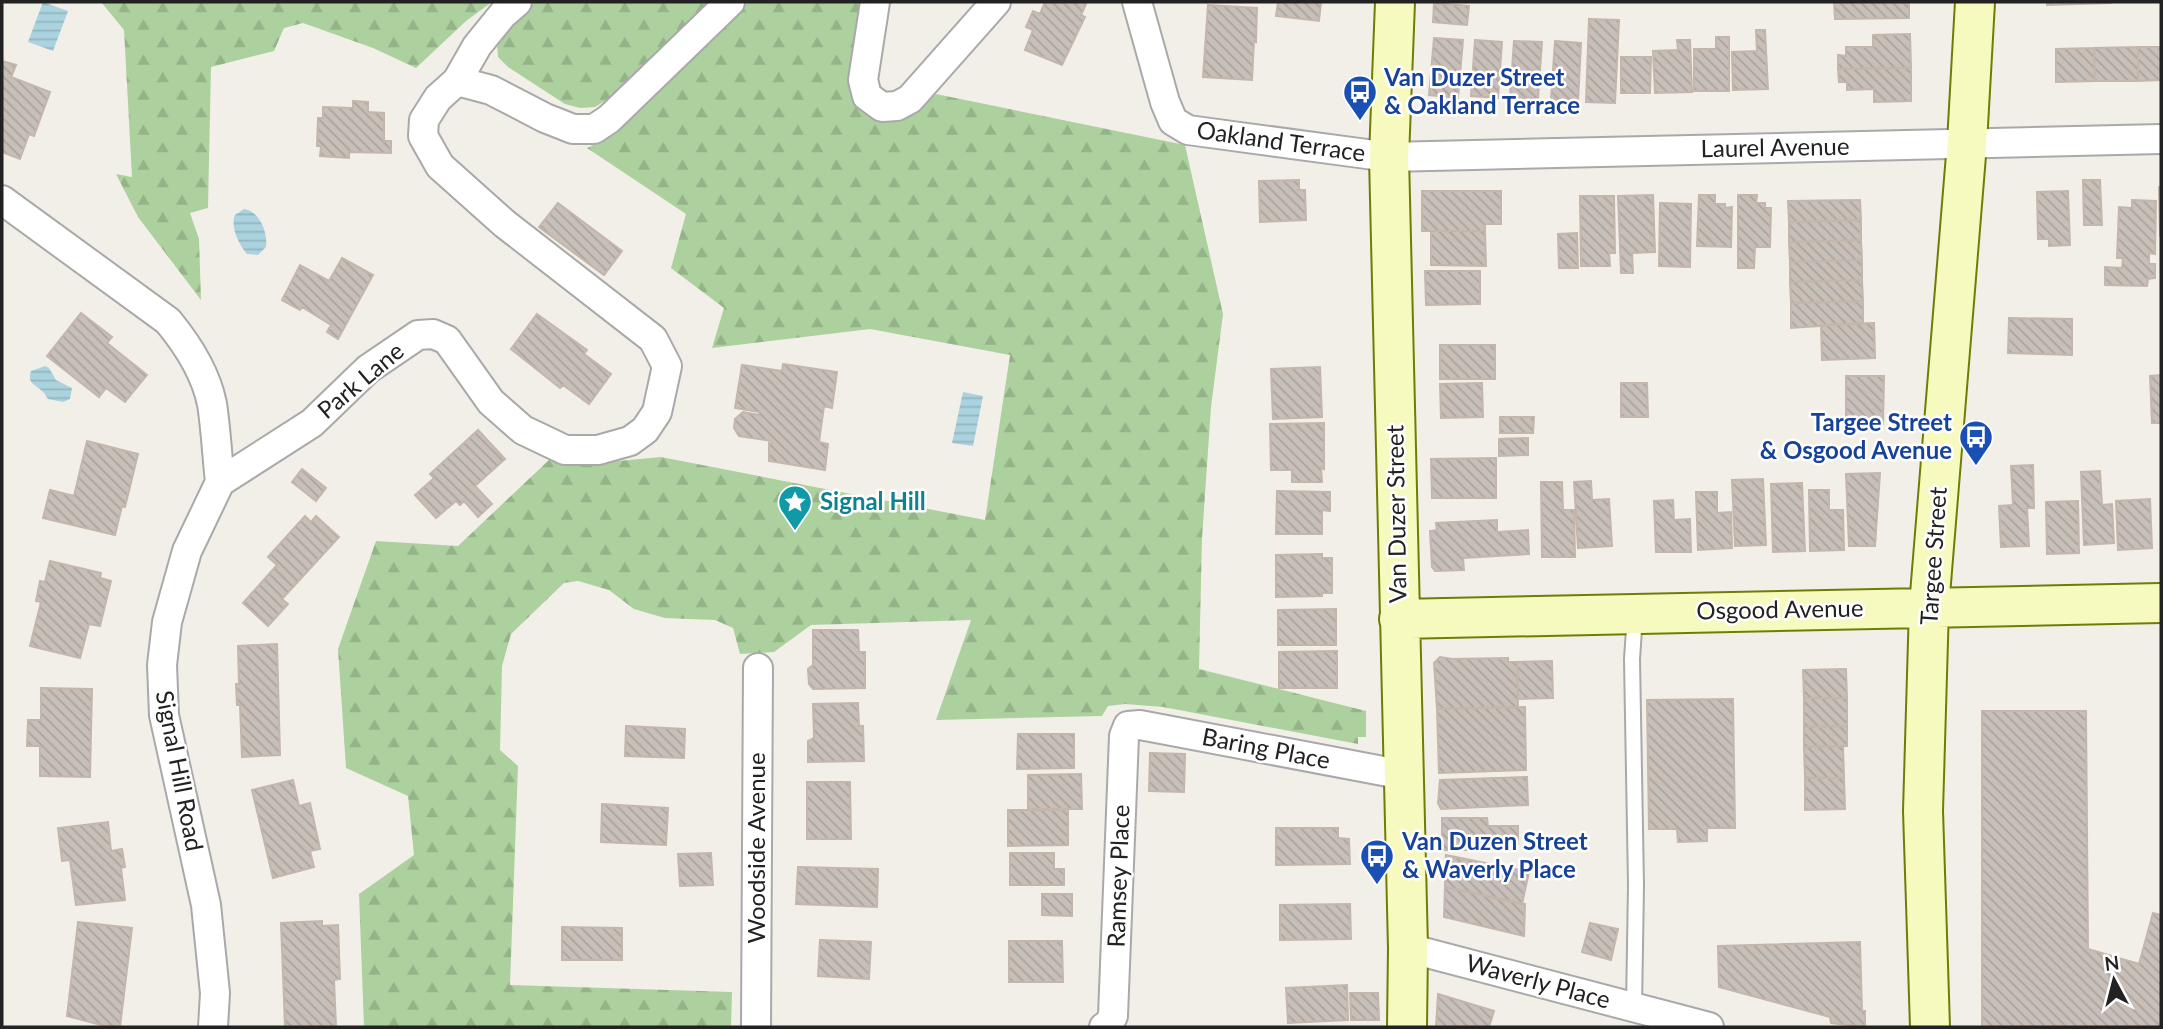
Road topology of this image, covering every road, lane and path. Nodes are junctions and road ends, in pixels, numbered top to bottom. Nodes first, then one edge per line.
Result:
1 (517, 2) edge
2 (730, 2) edge
3 (875, 2) edge
4 (996, 2) edge
5 (1137, 2) edge
6 (1395, 2) edge
7 (1975, 2) edge
8 (457, 81) junction
9 (2161, 139) edge
10 (1967, 143) junction
11 (1389, 157) junction
12 (2, 200) edge
13 (220, 482) junction
14 (2161, 603) edge
15 (1929, 607) junction
16 (1634, 614) junction
17 (1399, 619) junction
18 (758, 668) dead end
19 (1128, 726) joint
20 (1404, 775) junction
21 (1408, 948) junction
22 (1634, 1007) junction
23 (1106, 1026) edge
24 (213, 1027) edge
25 (756, 1027) edge
26 (1407, 1027) edge
27 (1709, 1027) edge
28 (1930, 1027) edge

1 - 8 street, Park Lane
2 - 8 street
3 - 4 street
5 - 11 street, Oakland Terrace
6 - 11 main road, Van Duzer Street
7 - 10 main road, Targee Street
8 - 13 street, Park Lane
9 - 10 street, Laurel Avenue
10 - 11 street, Laurel Avenue
10 - 15 main road, Targee Street
11 - 17 main road, Van Duzer Street
12 - 13 street
13 - 24 street, Signal Hill Road
14 - 15 main road, Osgood Avenue
15 - 16 main road, Osgood Avenue
15 - 28 main road, Targee Street
16 - 17 main road, Osgood Avenue
16 - 22 lane
17 - 20 main road, Van Duzer Street
18 - 25 street, Woodside Avenue
19 - 20 street, Baring Place
19 - 23 street, Ramsey Place
20 - 21 main road, Van Duzer Street
21 - 22 street, Waverly Place
21 - 26 main road, Van Duzer Street
22 - 27 street, Waverly Place

